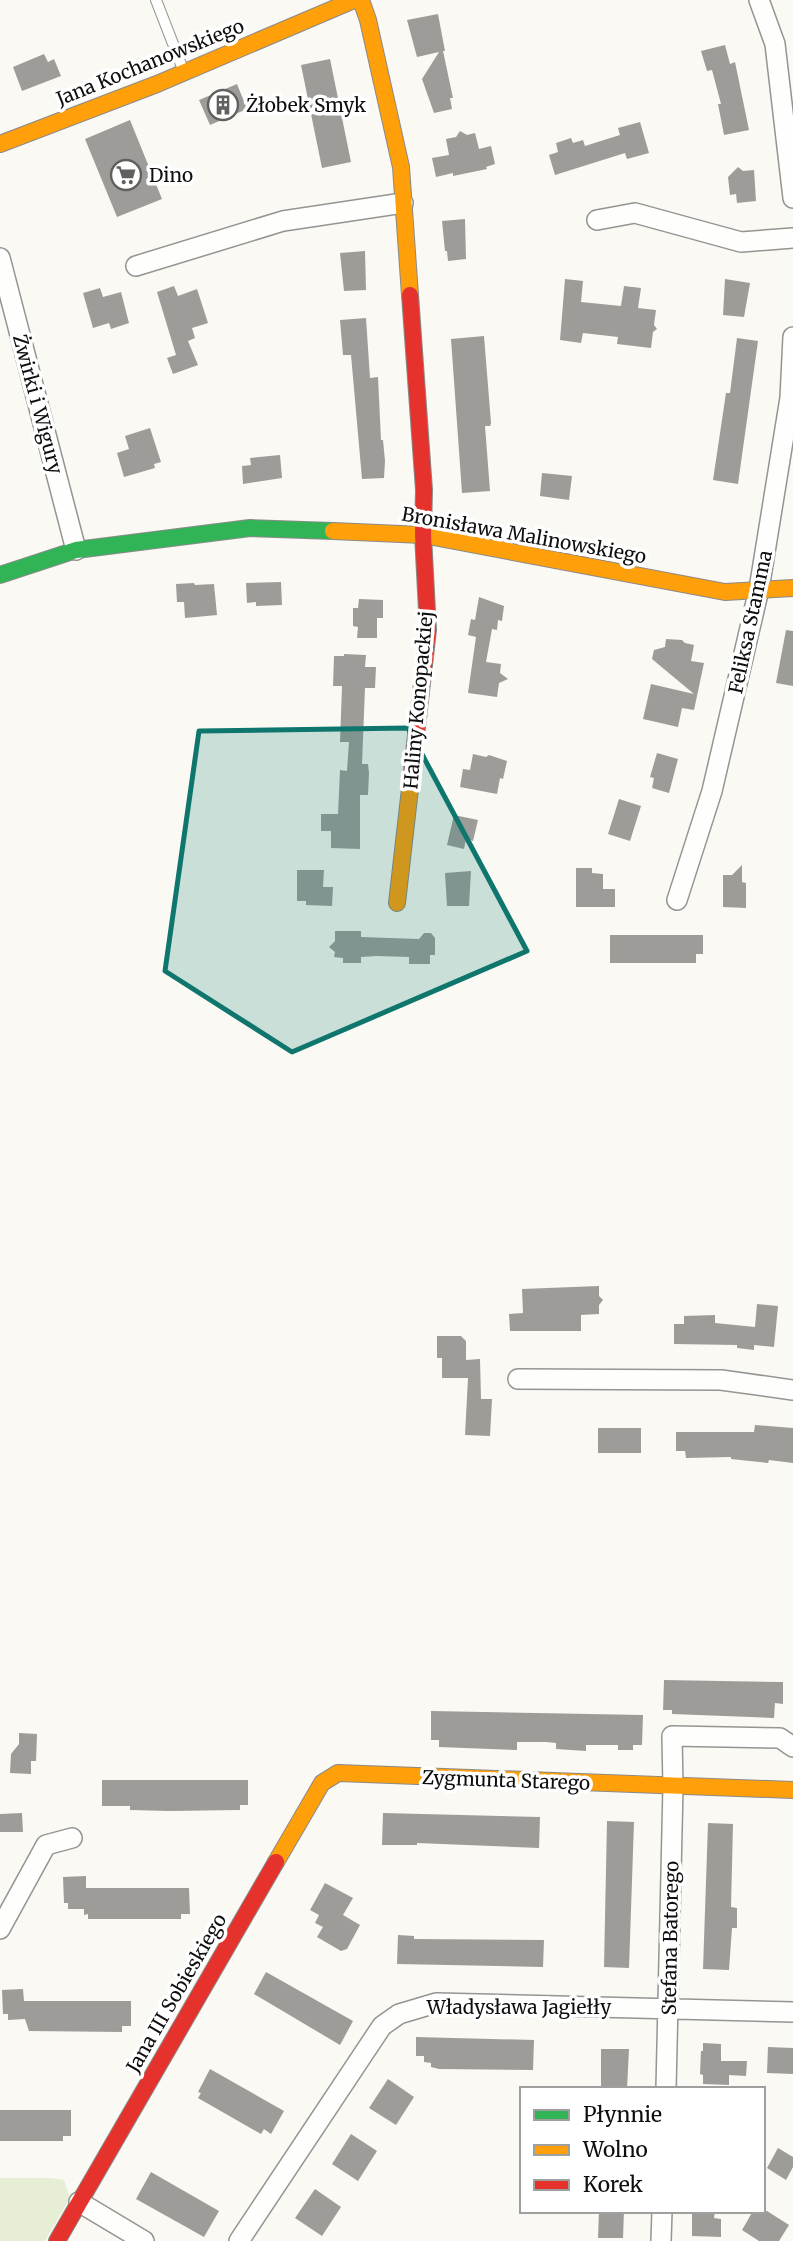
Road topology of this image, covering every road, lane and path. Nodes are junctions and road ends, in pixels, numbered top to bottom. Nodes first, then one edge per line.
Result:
1 (156, 0) edge
2 (354, 0) edge
3 (361, 0) edge
4 (759, 0) edge
5 (184, 72) junction
6 (0, 144) edge
7 (793, 198) edge
8 (403, 204) junction
9 (597, 220) dead end
10 (793, 238) edge
11 (0, 258) edge
12 (136, 266) dead end
13 (793, 337) edge
14 (423, 535) junction
15 (76, 551) junction
16 (0, 575) edge
17 (793, 588) edge
18 (759, 589) junction
19 (677, 900) dead end
20 (397, 902) dead end
21 (518, 1379) dead end
22 (793, 1390) edge
23 (793, 1747) edge
24 (338, 1773) joint
25 (673, 1787) junction
26 (793, 1790) edge
27 (72, 1838) dead end
28 (0, 1929) edge
29 (669, 2007) junction
30 (793, 2012) edge
31 (666, 2087) edge
32 (79, 2202) junction
33 (662, 2213) edge
34 (57, 2241) edge
35 (144, 2241) edge
36 (239, 2241) edge
37 (661, 2241) edge

1 - 5 lane
2 - 5 street, Jana Kochanowskiego
3 - 8 street, Haliny Konopackiej
4 - 7 street
5 - 6 street, Jana Kochanowskiego
8 - 12 street
8 - 14 street, Haliny Konopackiej
9 - 10 street
11 - 15 street, Żwirki i Wigury
13 - 18 street, Feliksa Stamma
14 - 15 street, Bronisława Malinowskiego
14 - 18 street, Bronisława Malinowskiego
14 - 20 street, Haliny Konopackiej
15 - 16 street, Bronisława Malinowskiego
17 - 18 street, Bronisława Malinowskiego
18 - 19 street, Feliksa Stamma
21 - 22 street
23 - 25 street
24 - 25 street, Zygmunta Starego
24 - 32 street, Jana III Sobieskiego
25 - 26 street, Zygmunta Starego
25 - 29 street, Stefana Batorego
27 - 28 street
29 - 30 street, Władysława Jagiełły
29 - 31 street, Stefana Batorego
29 - 36 street, Władysława Jagiełły
32 - 34 street, Jana III Sobieskiego
32 - 35 street
33 - 37 street

